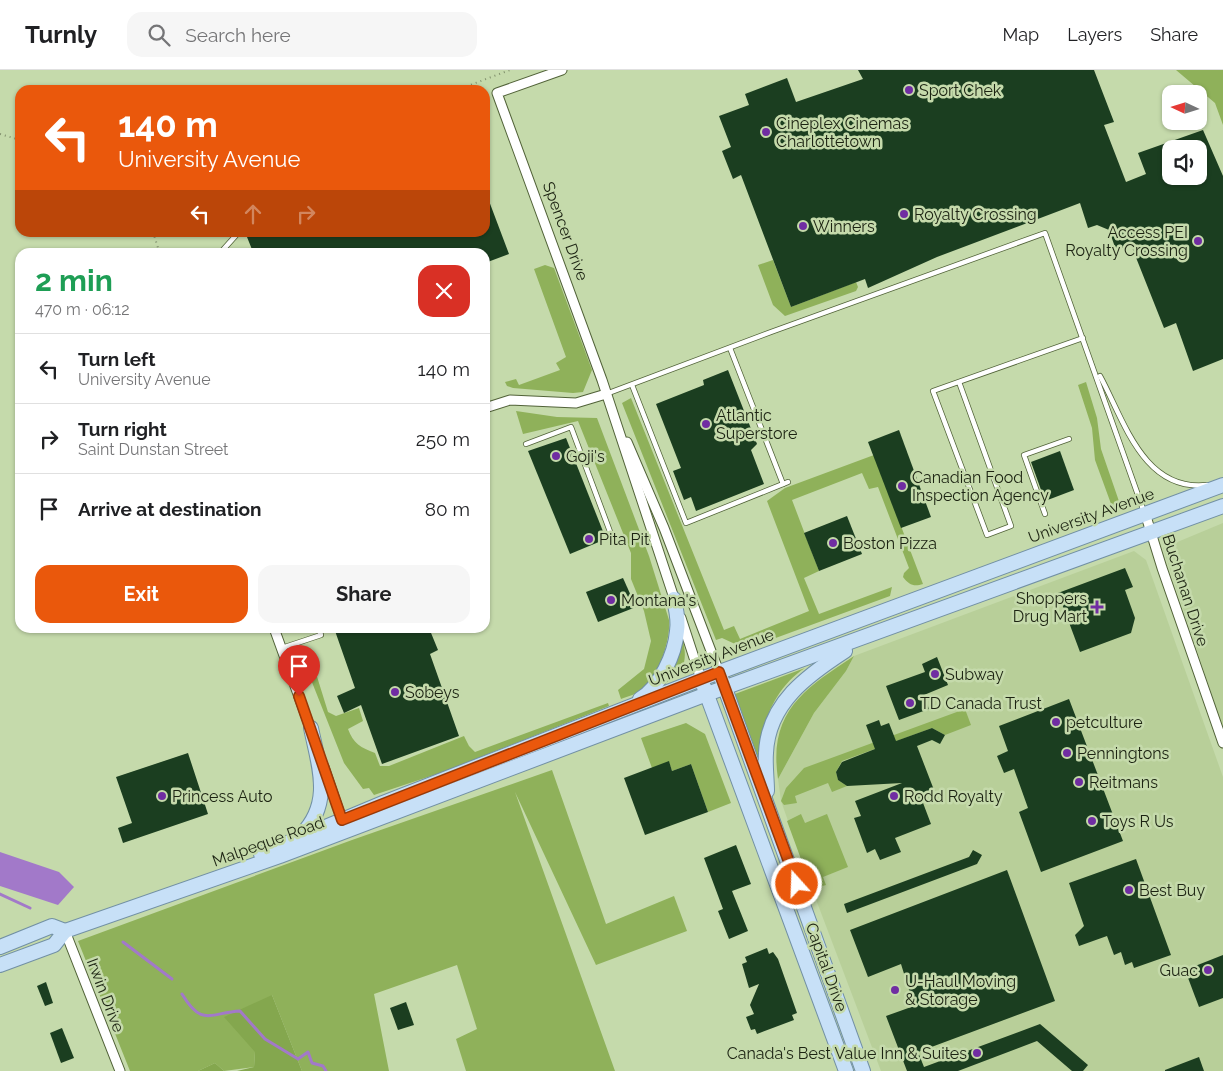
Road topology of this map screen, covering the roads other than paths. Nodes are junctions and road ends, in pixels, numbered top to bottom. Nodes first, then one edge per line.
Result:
1 (562, 70) edge
2 (234, 237) edge
3 (225, 248) edge
4 (1083, 338) junction
5 (730, 348) junction
6 (1094, 364) junction
7 (959, 382) junction
8 (632, 385) junction
9 (606, 394) junction
10 (490, 406) edge
11 (611, 408) junction
12 (1069, 439) dead end
13 (526, 444) dead end
14 (1223, 480) edge
15 (1223, 484) edge
16 (1223, 506) edge
17 (1145, 513) junction
18 (1045, 514) dead end
19 (1151, 532) junction
20 (612, 536) dead end
21 (674, 599) junction
22 (276, 633) edge
23 (320, 633) edge
24 (867, 637) junction
25 (282, 648) junction
26 (719, 672) junction
27 (701, 679) junction
28 (725, 688) junction
29 (707, 694) junction
30 (596, 720) junction
31 (311, 728) junction
32 (1223, 743) edge
33 (768, 805) junction
34 (344, 826) junction
35 (298, 838) junction
36 (219, 877) junction
37 (65, 931) junction
38 (0, 947) edge
39 (0, 964) edge
40 (120, 1071) edge
41 (846, 1071) edge
42 (863, 1071) edge

1 - 9 street, Spencer Drive
2 - 3 lane
4 - 5 lane
4 - 6 lane
4 - 7 lane
5 - 8 lane
5 - 8 lane
6 - 14 lane
6 - 17 lane
7 - 7 lane
8 - 9 lane
9 - 10 street
9 - 11 street
11 - 21 street
11 - 26 street
12 - 18 lane
13 - 20 lane
15 - 17 main road, University Avenue
16 - 19 main road, University Avenue
17 - 19 street, Buchanan Drive
17 - 26 main road, University Avenue
19 - 24 main road, University Avenue
19 - 32 street, Buchanan Drive
21 - 27 street
21 - 30 main road
22 - 25 street
23 - 25 lane
24 - 28 main road, University Avenue
24 - 33 main road
25 - 31 street
26 - 27 main road, University Avenue
26 - 28 main road
27 - 29 main road, Capital Drive
27 - 30 main road, University Avenue
28 - 29 main road, University Avenue
28 - 33 main road, Capital Drive
29 - 34 main road, Malpeque Road
29 - 41 main road, Capital Drive
30 - 34 main road, University Avenue
31 - 34 street
31 - 35 main road
33 - 42 main road, Capital Drive
34 - 35 main road, University Avenue
34 - 36 main road, Malpeque Road
35 - 36 main road, University Avenue
36 - 37 main road, Malpeque Road
37 - 38 main road, Malpeque Road
37 - 39 main road, Malpeque Road
37 - 40 street, Irwin Drive

